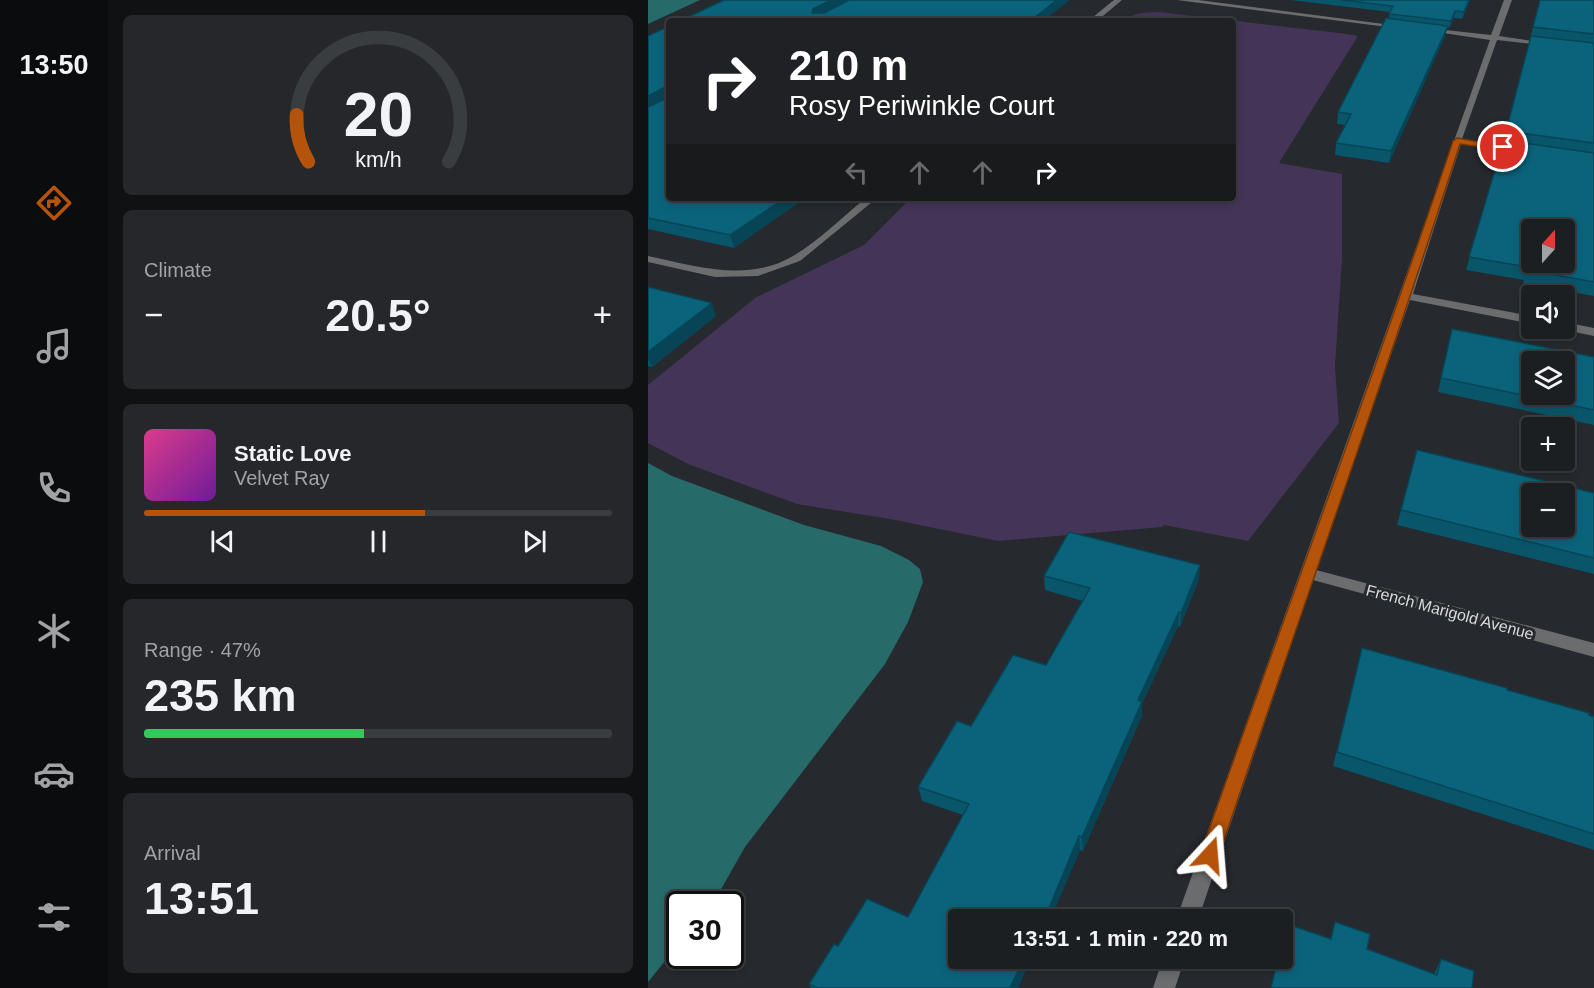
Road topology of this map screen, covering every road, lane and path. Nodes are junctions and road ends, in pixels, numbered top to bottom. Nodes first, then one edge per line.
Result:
1 (1118, 0) edge
2 (1181, 0) edge
3 (1508, 0) edge
4 (1096, 18) edge
5 (1494, 38) junction
6 (1561, 45) edge
7 (1457, 141) junction
8 (1526, 150) edge
9 (868, 201) edge
10 (648, 259) edge
11 (1406, 296) junction
12 (1521, 318) edge
13 (1575, 328) edge
14 (1594, 332) edge
15 (1307, 573) junction
16 (1594, 650) edge
17 (1191, 909) edge
18 (1170, 969) edge
19 (1164, 988) edge

1 - 4 street
2 - 5 street
3 - 5 street
5 - 6 street
5 - 7 street
7 - 8 street
7 - 11 street
9 - 10 street
11 - 12 street
11 - 15 street
13 - 14 street
15 - 16 street, French Marigold Avenue
15 - 17 street
18 - 19 street

